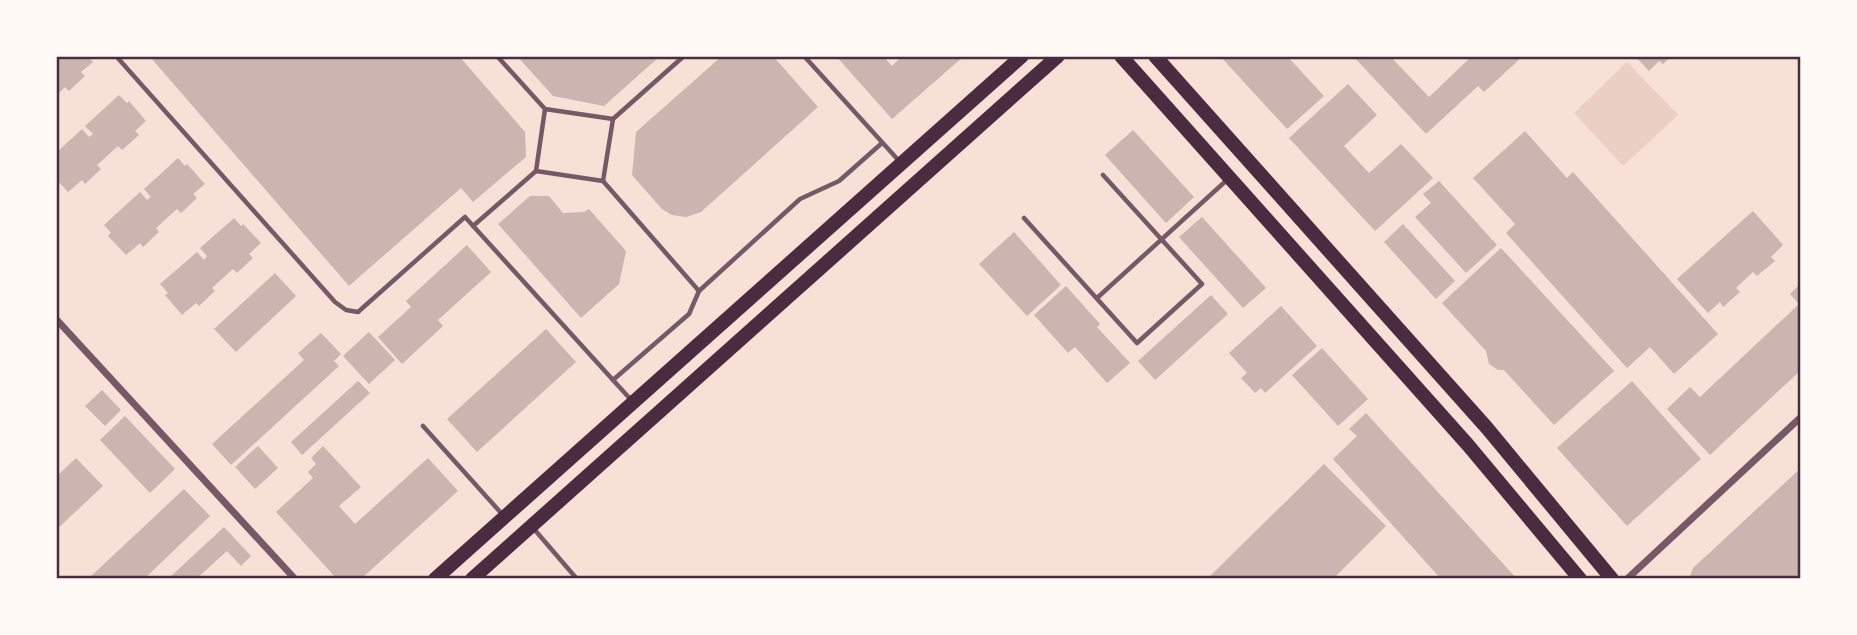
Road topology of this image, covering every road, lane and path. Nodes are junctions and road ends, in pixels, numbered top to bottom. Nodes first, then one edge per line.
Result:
1 (116, 56) edge
2 (497, 56) edge
3 (684, 56) edge
4 (804, 56) edge
5 (1022, 56) edge
6 (1058, 56) edge
7 (1121, 56) edge
8 (1155, 56) edge
9 (545, 109) junction
10 (613, 119) junction
11 (882, 143) junction
12 (901, 164) junction
13 (536, 171) junction
14 (1103, 174) dead end
15 (1230, 178) junction
16 (603, 181) junction
17 (1024, 218) dead end
18 (473, 226) junction
19 (1161, 240) junction
20 (699, 290) junction
21 (1097, 299) junction
22 (56, 319) edge
23 (613, 380) junction
24 (633, 402) junction
25 (1801, 417) edge
26 (423, 426) dead end
27 (505, 517) junction
28 (531, 526) junction
29 (295, 579) edge
30 (435, 579) edge
31 (472, 579) edge
32 (577, 579) edge
33 (1580, 579) edge
34 (1612, 579) edge
35 (1627, 579) edge

1 - 18 lane
2 - 9 lane
3 - 10 lane
4 - 11 lane
5 - 12 main road
6 - 28 main road
7 - 15 main road
8 - 34 main road
9 - 10 lane
9 - 13 lane
10 - 16 lane
11 - 12 lane
11 - 20 lane
12 - 24 main road
13 - 16 lane
13 - 18 lane
14 - 19 lane
15 - 19 lane
15 - 33 main road
16 - 20 lane
17 - 21 lane
18 - 23 lane
19 - 21 lane
19 - 21 lane
20 - 23 lane
22 - 29 street
23 - 24 lane
24 - 27 main road
25 - 35 street
26 - 27 lane
27 - 30 main road
28 - 31 main road
28 - 32 lane

